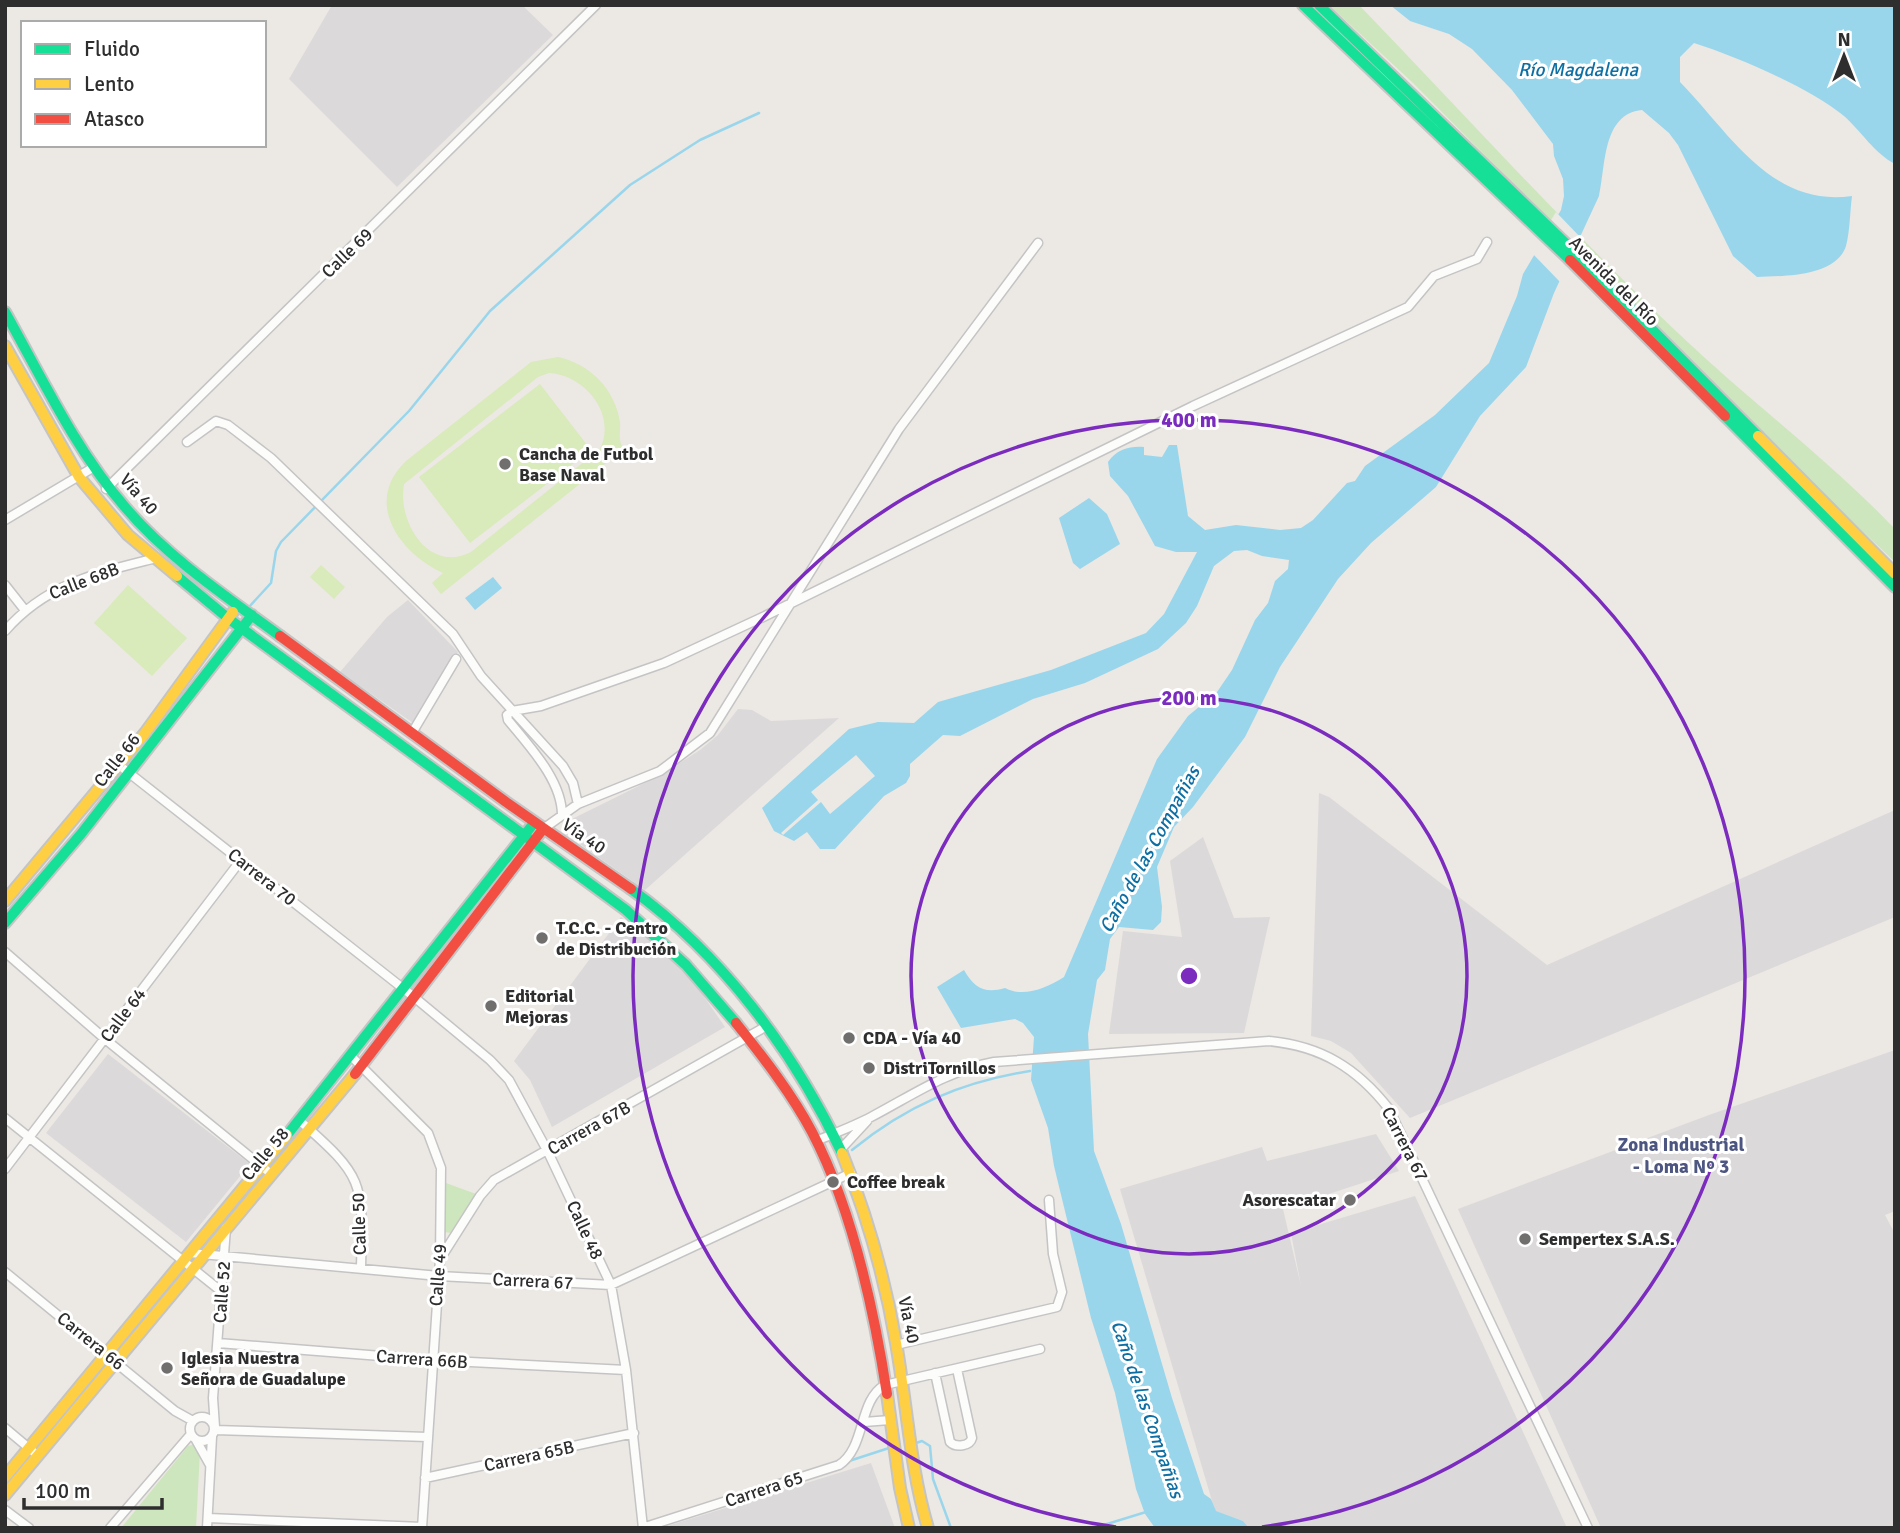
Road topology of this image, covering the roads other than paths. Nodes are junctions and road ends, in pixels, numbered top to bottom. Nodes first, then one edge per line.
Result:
1 (596, 5) edge
2 (1303, 5) edge
3 (1319, 5) edge
4 (1541, 226) junction
5 (1487, 242) dead end
6 (1038, 243) dead end
7 (1586, 270) junction
8 (5, 312) edge
9 (5, 346) edge
10 (187, 442) dead end
11 (94, 467) junction
12 (79, 477) junction
13 (109, 486) junction
14 (96, 498) junction
15 (5, 520) edge
16 (175, 552) junction
17 (156, 558) junction
18 (1895, 574) edge
19 (5, 585) edge
20 (1895, 587) edge
21 (791, 603) junction
22 (239, 604) junction
23 (24, 610) junction
24 (252, 615) junction
25 (229, 618) junction
26 (242, 628) junction
27 (5, 631) edge
28 (456, 659) dead end
29 (512, 711) junction
30 (412, 733) junction
31 (119, 765) junction
32 (129, 773) junction
33 (578, 804) junction
34 (562, 815) junction
35 (69, 824) junction
36 (538, 826) junction
37 (81, 834) junction
38 (529, 838) junction
39 (241, 860) junction
40 (19, 886) junction
41 (30, 894) junction
42 (5, 901) edge
43 (5, 923) edge
44 (5, 952) edge
45 (410, 994) junction
46 (765, 1027) junction
47 (748, 1037) junction
48 (105, 1039) junction
49 (352, 1057) junction
50 (362, 1065) junction
51 (872, 1117) junction
52 (5, 1118) edge
53 (300, 1121) junction
54 (309, 1129) junction
55 (834, 1133) junction
56 (30, 1138) junction
57 (816, 1140) junction
58 (841, 1149) junction
59 (548, 1152) junction
60 (5, 1169) edge
61 (266, 1170) junction
62 (851, 1173) junction
63 (833, 1182) junction
64 (1049, 1200) dead end
65 (226, 1227) junction
66 (204, 1255) junction
67 (224, 1256) junction
68 (440, 1259) junction
69 (188, 1262) junction
70 (361, 1268) junction
71 (5, 1272) edge
72 (439, 1276) junction
73 (611, 1285) junction
74 (222, 1292) junction
75 (218, 1343) junction
76 (896, 1345) junction
77 (1040, 1349) dead end
78 (111, 1357) junction
79 (431, 1360) junction
80 (957, 1368) junction
81 (626, 1370) junction
82 (935, 1374) junction
83 (902, 1381) junction
84 (885, 1385) junction
85 (213, 1398) junction
86 (175, 1411) junction
87 (195, 1420) junction
88 (864, 1422) junction
89 (890, 1422) junction
90 (5, 1428) edge
91 (214, 1431) junction
92 (634, 1433) junction
93 (192, 1435) junction
94 (427, 1437) junction
95 (33, 1451) junction
96 (210, 1465) junction
97 (5, 1477) edge
98 (425, 1478) junction
99 (5, 1494) edge
100 (5, 1510) edge
101 (208, 1523) edge
102 (422, 1527) edge
103 (29, 1528) edge
104 (110, 1528) edge
105 (642, 1528) edge
106 (909, 1528) edge
107 (928, 1528) edge
108 (1588, 1528) edge

1 - 13 street, Calle 69
2 - 4 main road, Avenida del Río
3 - 4 main road, Avenida del Río
4 - 7 main road, Avenida del Río
5 - 21 street
6 - 21 street
7 - 18 main road, Avenida del Río
7 - 20 main road, Avenida del Río
8 - 11 main road, Vía 40
9 - 12 main road, Vía 40
10 - 29 street
11 - 12 street
11 - 13 main road, Vía 40
12 - 14 main road, Vía 40
12 - 15 street
13 - 14 street, Calle 69
13 - 16 main road, Vía 40
14 - 17 main road, Vía 40
16 - 17 street, Calle 68B
16 - 22 main road, Vía 40
17 - 23 street, Calle 68B
17 - 25 main road, Vía 40
19 - 23 street
21 - 29 street
21 - 33 street
22 - 24 main road, Vía 40
22 - 25 main road, Calle 66
23 - 27 street, Calle 68B
24 - 26 main road, Calle 66
24 - 30 main road, Vía 40
25 - 26 main road, Vía 40
25 - 31 main road, Calle 66
26 - 32 main road, Calle 66
26 - 38 main road, Vía 40
28 - 30 street
29 - 33 street
29 - 34 street
30 - 36 main road, Vía 40
31 - 32 street, Carrera 70
31 - 35 main road, Calle 66
32 - 37 main road, Calle 66
32 - 39 street, Carrera 70
33 - 34 street
34 - 36 street
35 - 37 main road
35 - 40 main road, Calle 66
36 - 38 main road, Calle 58
36 - 46 main road, Vía 40
37 - 41 main road, Calle 66
38 - 45 main road, Calle 58
38 - 47 main road, Vía 40
39 - 45 street, Carrera 70
39 - 48 street, Calle 64
40 - 41 main road
40 - 42 main road, Calle 66
41 - 43 main road, Calle 66
44 - 48 street
45 - 49 main road, Calle 58
45 - 50 main road, Calle 58
45 - 59 street, Calle 48
46 - 47 street, Carrera 67B
46 - 55 main road, Vía 40
47 - 57 main road, Vía 40
47 - 59 street, Carrera 67B
48 - 56 street, Calle 64
48 - 61 street
49 - 50 street, Calle 49
49 - 53 main road, Calle 58
50 - 54 main road, Calle 58
50 - 68 street, Calle 49
51 - 55 street, Carrera 67
51 - 58 street, Carrera 67
51 - 108 street, Carrera 67
52 - 56 street
53 - 54 street, Calle 50
53 - 61 main road, Calle 58
54 - 61 main road, Calle 58
54 - 70 street, Calle 50
55 - 57 street, Carrera 67
55 - 58 main road, Vía 40
56 - 60 street, Calle 64
56 - 69 street
57 - 63 main road, Vía 40
58 - 62 main road, Vía 40
59 - 68 street, Carrera 67B
59 - 73 street, Calle 48
61 - 65 main road, Calle 58
61 - 69 main road, Calle 58
62 - 63 street, Carrera 67
62 - 76 main road, Vía 40
63 - 73 street, Carrera 67
63 - 84 main road, Vía 40
64 - 76 street
65 - 66 main road, Calle 58
65 - 67 street, Calle 52
66 - 67 street, Carrera 67
66 - 69 main road, Calle 58
67 - 70 street, Carrera 67
67 - 74 street, Calle 52
68 - 72 street, Calle 49
69 - 74 street
69 - 78 main road, Calle 58
70 - 72 street, Carrera 67
71 - 78 street, Carrera 66
72 - 73 street, Carrera 67
72 - 79 street, Calle 49
73 - 81 street, Calle 48
74 - 75 street, Calle 52
75 - 79 street, Carrera 66B
75 - 85 street, Calle 52
76 - 83 main road, Vía 40
77 - 80 street
78 - 86 street, Carrera 66
78 - 95 main road, Calle 58
79 - 81 street, Carrera 66B
79 - 94 street, Calle 49
80 - 82 street
80 - 82 street
81 - 92 street, Calle 48
82 - 83 street
83 - 84 street
83 - 107 main road, Vía 40
84 - 88 street, Carrera 65
84 - 89 main road, Vía 40
85 - 87 street
85 - 91 street, Calle 52
86 - 87 street, Carrera 66
86 - 93 street, Carrera 66
87 - 91 street
87 - 93 street
88 - 89 street
88 - 105 street, Carrera 65
89 - 106 main road, Vía 40
90 - 95 street
91 - 93 street
91 - 94 street
91 - 96 street, Calle 52
92 - 98 street, Carrera 65B
92 - 105 street, Calle 48
93 - 96 street
93 - 104 street
94 - 98 street, Calle 49
95 - 97 main road, Calle 58
95 - 99 main road, Calle 58
96 - 101 street, Calle 52
98 - 102 street, Calle 49
100 - 103 street
101 - 102 street

